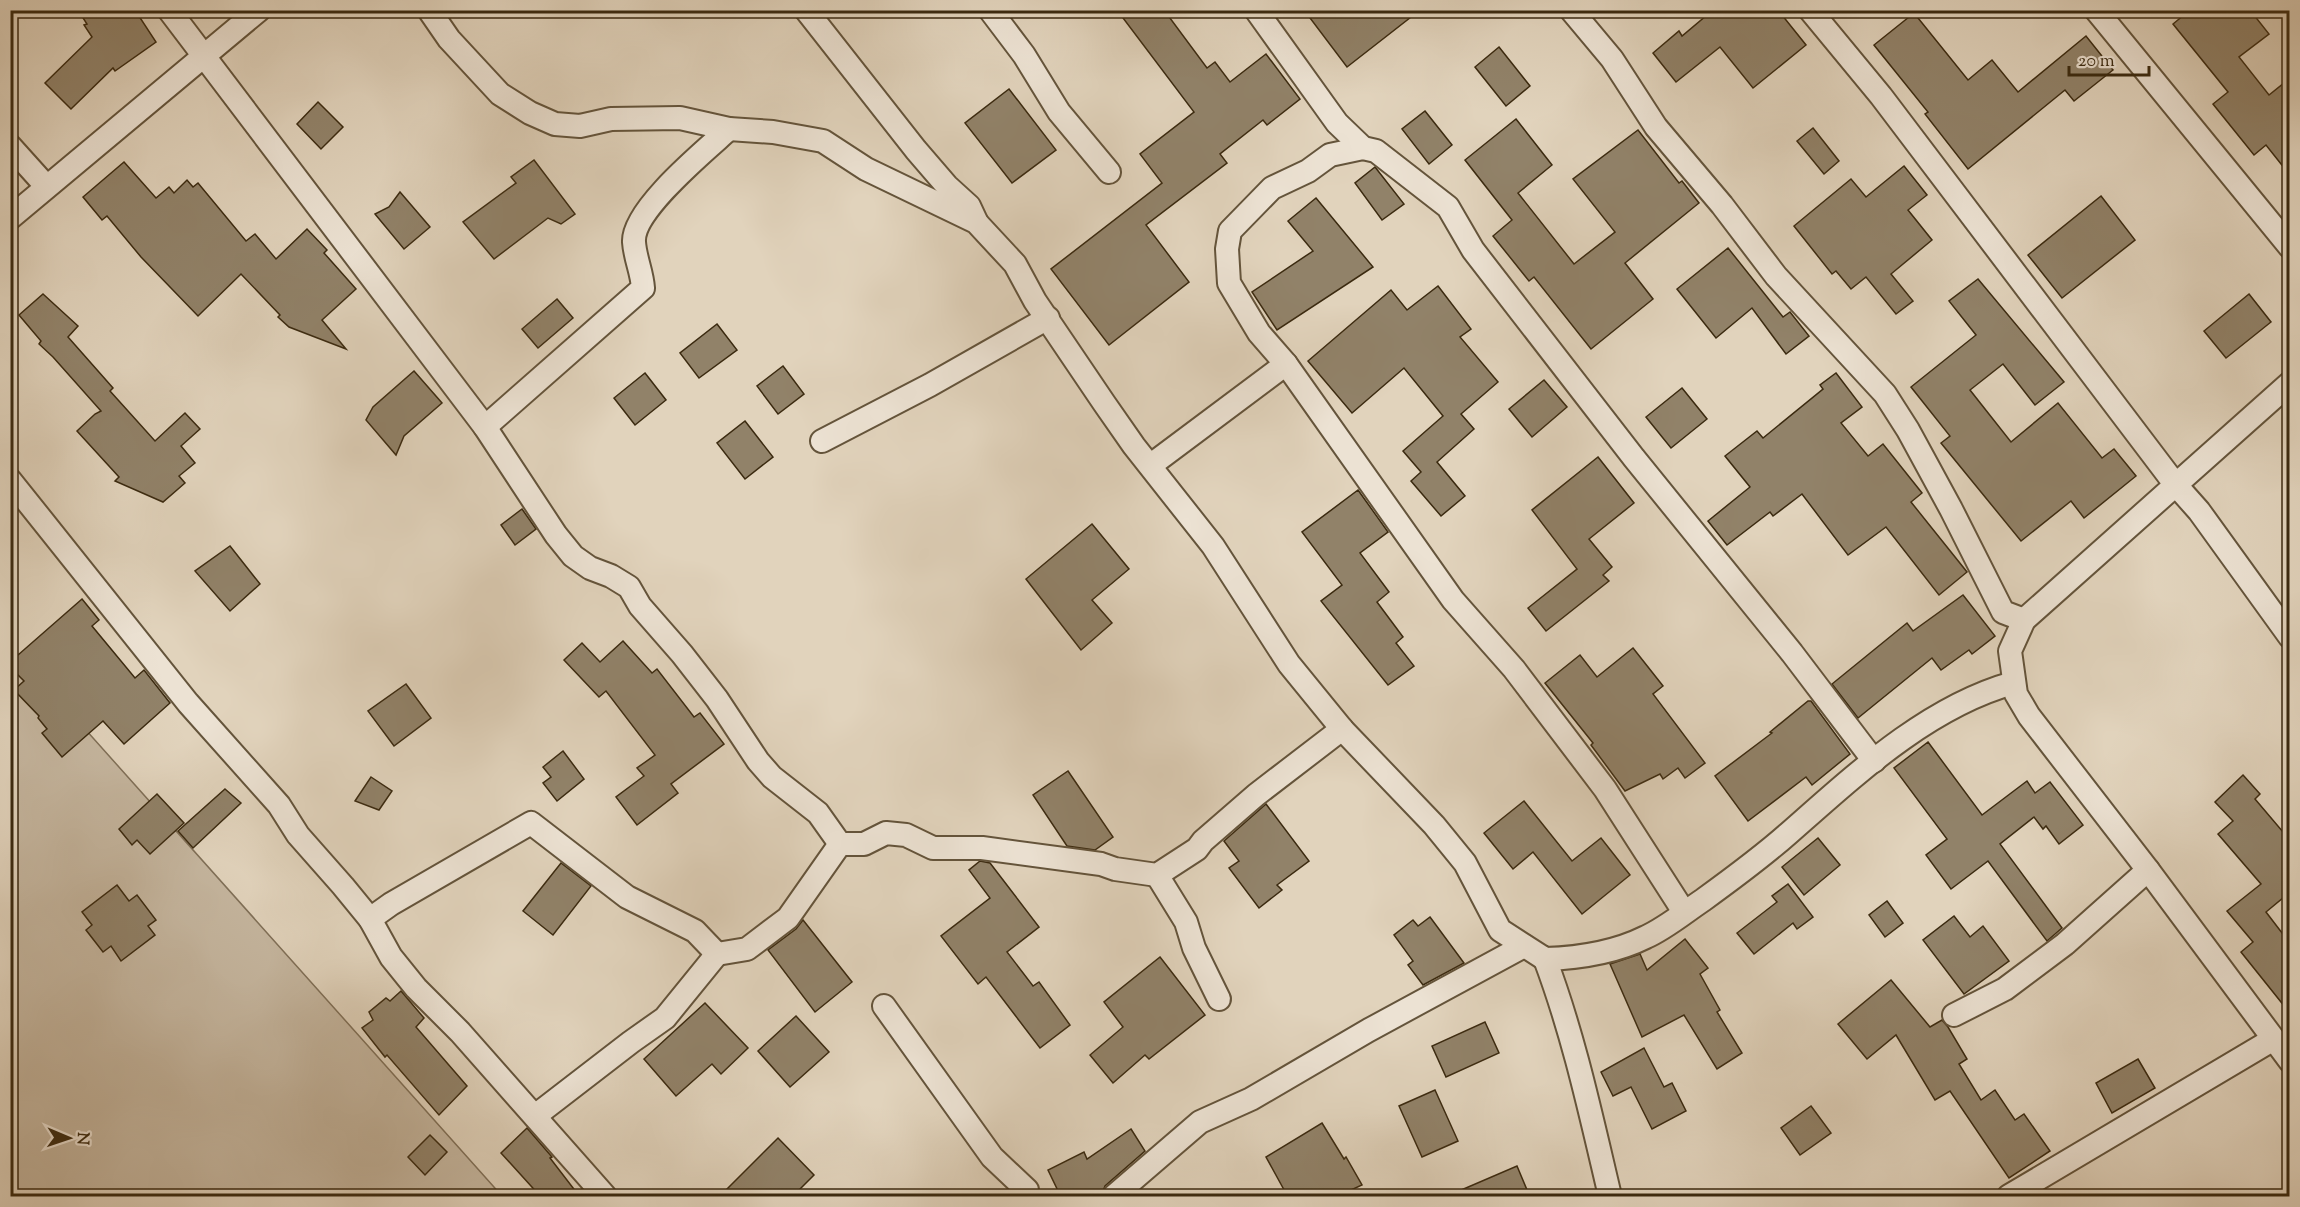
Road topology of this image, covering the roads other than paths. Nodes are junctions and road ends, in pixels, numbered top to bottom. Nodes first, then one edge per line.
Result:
1 (168, 10) edge
2 (259, 10) edge
3 (429, 10) edge
4 (806, 10) edge
5 (990, 10) edge
6 (1256, 10) edge
7 (1571, 10) edge
8 (1810, 10) edge
9 (2096, 10) edge
10 (204, 57) junction
11 (729, 129) junction
12 (10, 146) edge
13 (1362, 148) junction
14 (1109, 172) dead end
15 (46, 186) junction
16 (10, 218) edge
17 (976, 222) junction
18 (2289, 247) edge
19 (1048, 318) junction
20 (1286, 364) junction
21 (2289, 383) edge
22 (485, 427) junction
23 (822, 441) dead end
24 (1151, 465) junction
25 (10, 480) edge
26 (2175, 484) junction
27 (2024, 620) junction
28 (2289, 637) edge
29 (2013, 682) junction
30 (1342, 729) junction
31 (1874, 761) junction
32 (840, 844) junction
33 (2148, 870) junction
34 (1157, 875) junction
35 (1684, 912) junction
36 (370, 919) junction
37 (1524, 946) junction
38 (717, 954) junction
39 (1545, 959) junction
40 (1219, 999) dead end
41 (884, 1006) dead end
42 (1954, 1016) dead end
43 (2272, 1040) junction
44 (2289, 1060) edge
45 (535, 1116) junction
46 (1024, 1194) edge
47 (604, 1197) edge
48 (1114, 1197) edge
49 (1610, 1197) edge
50 (2009, 1197) edge

1 - 10 street
2 - 10 street
3 - 11 street
4 - 17 street
5 - 14 street
6 - 13 street
7 - 27 street
8 - 26 street
9 - 18 street
10 - 15 street
10 - 22 street
11 - 17 street
11 - 22 street
12 - 15 street
13 - 20 street
13 - 31 street
15 - 16 street
17 - 19 street
19 - 23 street
19 - 24 street
20 - 24 street
20 - 35 street
21 - 26 street
22 - 32 street
24 - 30 street
25 - 36 street
26 - 27 street
26 - 28 street
27 - 29 street
29 - 31 street
29 - 33 street
30 - 34 street
30 - 37 street
31 - 35 street
32 - 34 street
32 - 38 street
33 - 42 street
33 - 43 street
34 - 40 street
35 - 39 street
36 - 38 street
36 - 45 street
37 - 39 street
37 - 48 street
38 - 45 street
39 - 49 street
41 - 46 street
43 - 44 street
43 - 50 street
45 - 47 street

